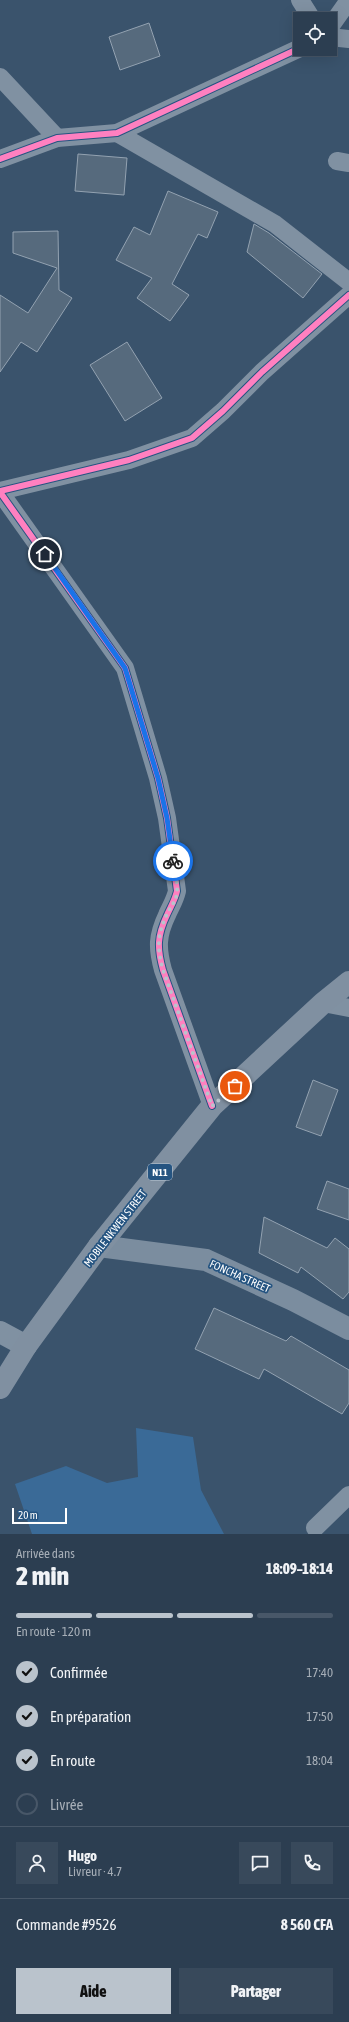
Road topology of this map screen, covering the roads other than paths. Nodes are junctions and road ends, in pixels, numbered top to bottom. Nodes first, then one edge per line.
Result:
1 (300, 0) edge
2 (349, 0) edge
3 (308, 12) edge
4 (337, 17) edge
5 (337, 38) edge
6 (349, 39) edge
7 (293, 51) edge
8 (0, 77) edge
9 (117, 133) junction
10 (57, 138) junction
11 (0, 159) edge
12 (349, 282) edge
13 (349, 295) edge
14 (0, 491) edge
15 (349, 982) edge
16 (323, 1003) junction
17 (349, 1008) edge
18 (212, 1106) junction
19 (99, 1246) junction
20 (349, 1329) edge
21 (0, 1332) edge
22 (26, 1346) junction
23 (0, 1388) edge
24 (349, 1495) edge
25 (315, 1528) dead end

1 - 3 street
2 - 4 street
5 - 6 street
7 - 9 street
8 - 10 street
9 - 10 street
9 - 12 street
10 - 11 street
13 - 14 street
14 - 18 street
15 - 16 highway, MOBILE NKWEN STREET / N11
16 - 17 street
16 - 18 highway, MOBILE NKWEN STREET / N11
18 - 19 highway, MOBILE NKWEN STREET / N11
19 - 20 main road, FONCHA STREET
19 - 22 highway, MOBILE NKWEN STREET / N11
21 - 22 street
22 - 23 highway, MOBILE NKWEN STREET / N11
24 - 25 street

